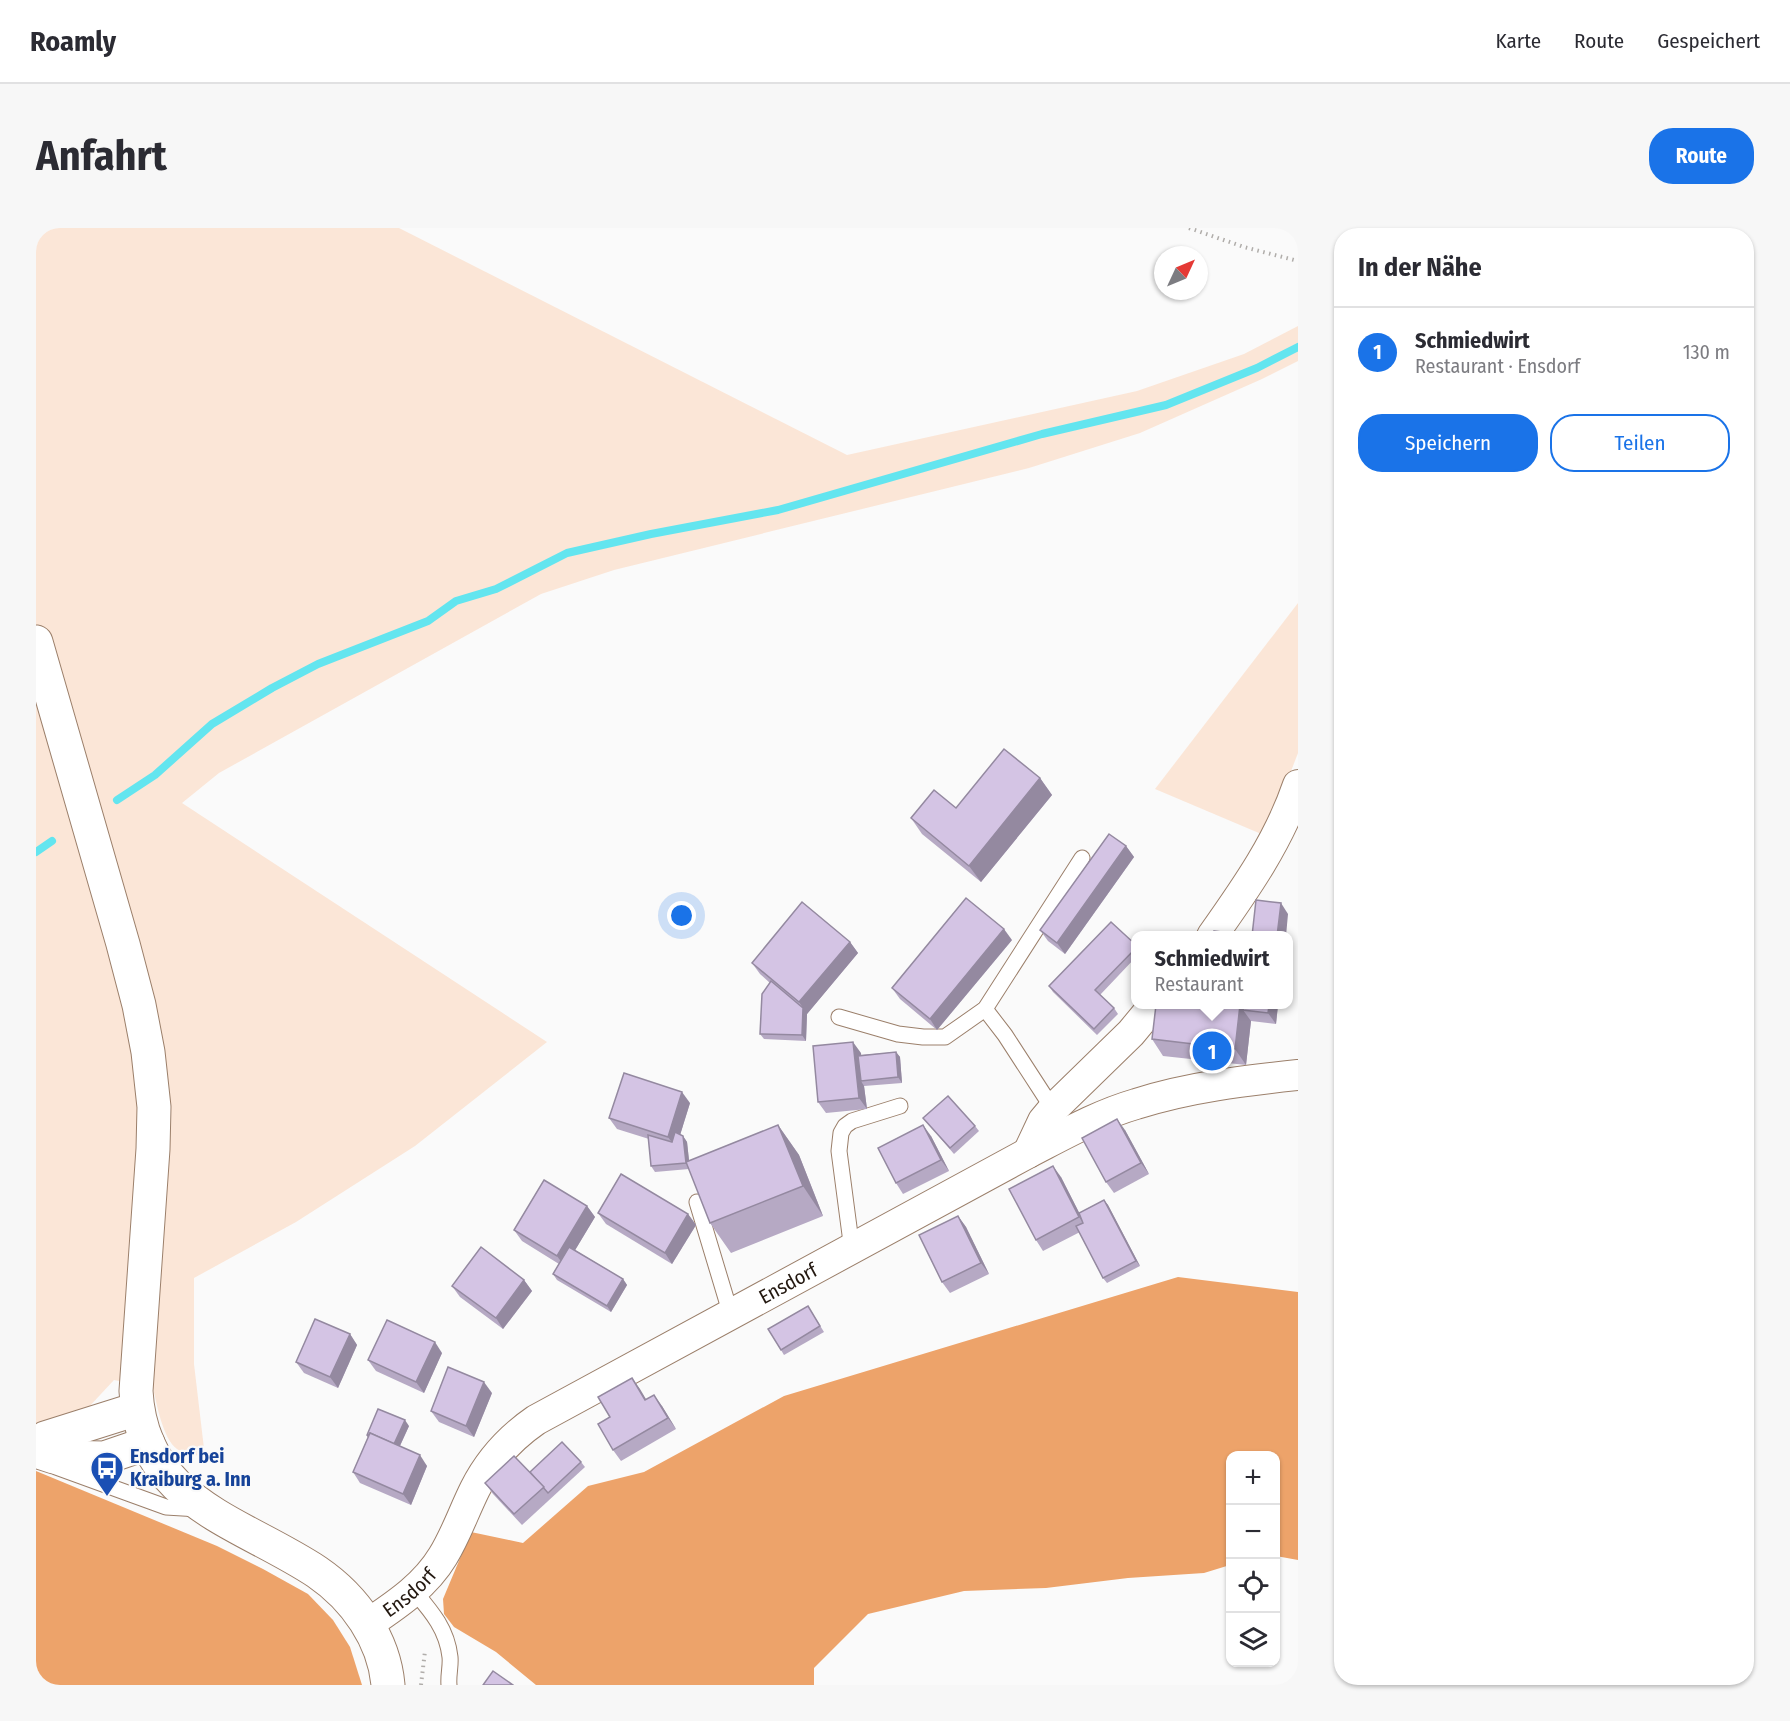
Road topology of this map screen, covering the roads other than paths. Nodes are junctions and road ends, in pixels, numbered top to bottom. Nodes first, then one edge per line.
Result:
1 (36, 642) edge
2 (1298, 785) edge
3 (1082, 858) dead end
4 (1216, 931) edge
5 (1152, 1009) edge
6 (985, 1010) junction
7 (839, 1017) dead end
8 (1298, 1075) edge
9 (900, 1106) dead end
10 (1053, 1109) junction
11 (1028, 1153) junction
12 (697, 1203) edge
13 (852, 1250) junction
14 (731, 1315) junction
15 (137, 1409) junction
16 (148, 1443) junction
17 (36, 1444) edge
18 (36, 1451) edge
19 (36, 1460) edge
20 (207, 1510) junction
21 (414, 1591) junction
22 (368, 1624) junction
23 (388, 1685) edge
24 (449, 1685) edge

1 - 15 main road
2 - 4 street
3 - 6 lane
5 - 10 street
6 - 7 lane
6 - 10 lane
8 - 11 street, Ensdorf
9 - 13 lane
10 - 11 street
11 - 13 street, Ensdorf
12 - 14 lane
13 - 14 street, Ensdorf
14 - 21 street, Ensdorf
15 - 16 main road
15 - 17 main road
16 - 18 main road
16 - 20 main road
19 - 20 lane
20 - 22 main road
21 - 22 street, Ensdorf
21 - 24 lane
22 - 23 main road

